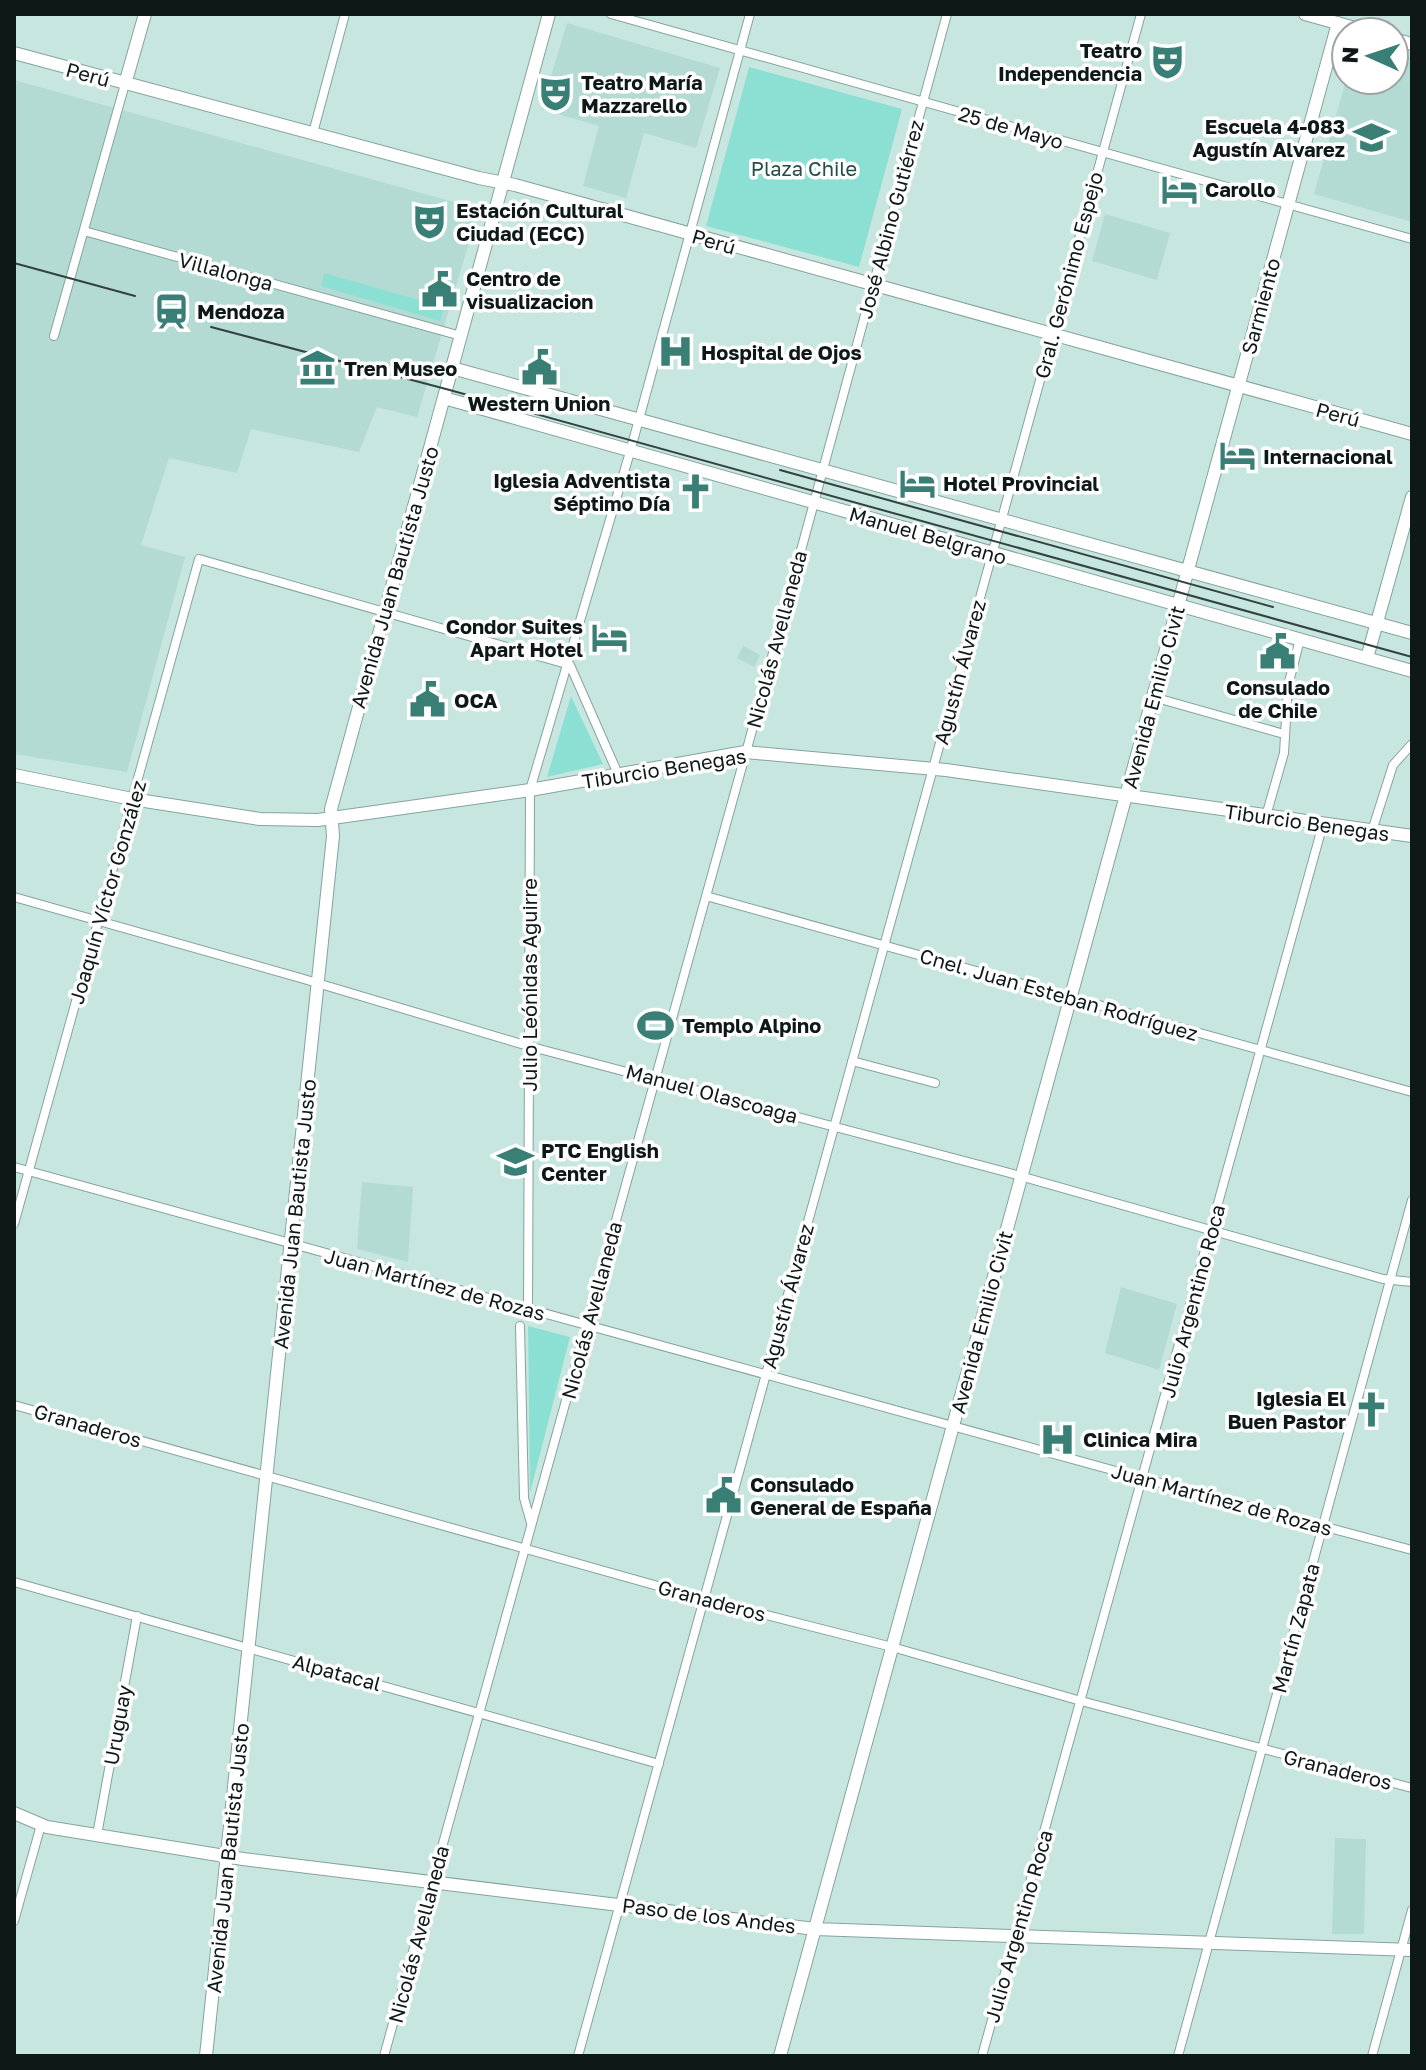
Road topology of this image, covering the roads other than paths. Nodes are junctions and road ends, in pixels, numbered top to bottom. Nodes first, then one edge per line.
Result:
1 (145, 14) edge
2 (345, 14) edge
3 (549, 14) edge
4 (611, 14) edge
5 (750, 14) edge
6 (947, 14) edge
7 (1141, 14) edge
8 (1305, 14) edge
9 (1330, 21) edge
10 (740, 50) junction
11 (1330, 52) edge
12 (14, 53) edge
13 (125, 84) junction
14 (922, 102) junction
15 (313, 133) junction
16 (1102, 152) junction
17 (503, 182) junction
18 (1288, 204) junction
19 (84, 231) junction
20 (690, 234) junction
21 (1412, 239) edge
22 (872, 285) junction
23 (1052, 335) junction
24 (54, 336) dead end
25 (461, 336) junction
26 (452, 368) junction
27 (1238, 387) junction
28 (446, 392) junction
29 (638, 421) junction
30 (1412, 434) edge
31 (630, 452) junction
32 (820, 471) junction
33 (1412, 497) edge
34 (812, 502) junction
35 (1001, 521) junction
36 (996, 537) joint
37 (992, 553) junction
38 (1188, 572) junction
39 (1183, 589) joint
40 (1179, 605) junction
41 (385, 611) junction
42 (1377, 623) junction
43 (1412, 633) edge
44 (1300, 639) junction
45 (1367, 658) junction
46 (567, 665) junction
47 (1412, 671) edge
48 (1153, 697) junction
49 (1284, 734) junction
50 (1412, 744) edge
51 (745, 752) junction
52 (932, 769) junction
53 (618, 774) junction
54 (14, 775) edge
55 (530, 790) junction
56 (1126, 797) junction
57 (132, 799) junction
58 (1266, 816) junction
59 (331, 818) junction
60 (1323, 824) junction
61 (1372, 831) junction
62 (1412, 836) edge
63 (706, 896) junction
64 (14, 897) edge
65 (99, 920) junction
66 (884, 945) junction
67 (318, 983) junction
68 (1071, 997) junction
69 (528, 1046) junction
70 (1261, 1050) junction
71 (852, 1061) junction
72 (655, 1078) junction
73 (935, 1083) dead end
74 (1412, 1092) edge
75 (834, 1125) junction
76 (14, 1167) edge
77 (29, 1171) junction
78 (1021, 1176) junction
79 (1412, 1200) edge
80 (14, 1224) edge
81 (1211, 1230) junction
82 (291, 1245) junction
83 (1390, 1280) junction
84 (1412, 1282) edge
85 (528, 1310) junction
86 (520, 1326) dead end
87 (587, 1326) junction
88 (766, 1374) junction
89 (14, 1405) edge
90 (953, 1425) junction
91 (267, 1475) junction
92 (1143, 1478) junction
93 (524, 1497) junction
94 (539, 1499) junction
95 (531, 1525) junction
96 (1323, 1527) junction
97 (525, 1548) junction
98 (1412, 1550) edge
99 (14, 1582) edge
100 (704, 1599) junction
101 (137, 1616) junction
102 (892, 1647) junction
103 (249, 1648) junction
104 (1081, 1701) junction
105 (480, 1712) junction
106 (1262, 1750) junction
107 (659, 1764) junction
108 (1412, 1788) edge
109 (14, 1813) edge
110 (41, 1825) junction
111 (97, 1835) junction
112 (227, 1856) junction
113 (432, 1883) junction
114 (620, 1903) junction
115 (1412, 1910) edge
116 (14, 1921) edge
117 (815, 1929) junction
118 (1014, 1937) junction
119 (1209, 1945) junction
120 (1406, 1950) edge
121 (206, 2056) edge
122 (384, 2056) edge
123 (578, 2056) edge
124 (780, 2056) edge
125 (982, 2056) edge
126 (1178, 2056) edge
127 (1372, 2056) edge

1 - 13 main road
2 - 15 street
3 - 17 main road, Avenida Juan Bautista Justo
4 - 10 street, 25 de Mayo
5 - 10 street, Julio Leónidas Aguirre
6 - 14 street, José Albino Gutiérrez
7 - 16 street, Gral. Gerónimo Espejo
8 - 9 main road
10 - 14 street, 25 de Mayo
10 - 20 street, Julio Leónidas Aguirre
11 - 18 main road, Sarmiento
12 - 13 main road, Perú
13 - 15 main road, Perú
13 - 19 street
14 - 16 street, 25 de Mayo
14 - 22 street, José Albino Gutiérrez
15 - 17 main road, Perú
16 - 18 street, 25 de Mayo
16 - 23 street, Gral. Gerónimo Espejo
17 - 20 main road, Perú
17 - 25 main road, Avenida Juan Bautista Justo
18 - 21 street, 25 de Mayo
18 - 27 main road, Sarmiento
19 - 24 street
19 - 25 street, Villalonga
20 - 22 main road, Perú
20 - 29 street, Julio Leónidas Aguirre
22 - 23 main road, Perú
22 - 32 street, José Albino Gutiérrez
23 - 27 main road, Perú
23 - 35 street, Gral. Gerónimo Espejo
25 - 26 main road, Avenida Juan Bautista Justo
26 - 28 main road, Avenida Juan Bautista Justo
26 - 29 main road, Manuel Belgrano
27 - 30 main road, Perú
27 - 38 main road, Sarmiento
28 - 31 main road, Manuel Belgrano
28 - 41 main road, Avenida Juan Bautista Justo
29 - 31 street, Julio Leónidas Aguirre
29 - 32 main road, Manuel Belgrano
31 - 34 main road, Manuel Belgrano
31 - 46 street, Julio Leónidas Aguirre
32 - 34 street, Nicolás Avellaneda
32 - 35 main road, Manuel Belgrano
33 - 42 main road
34 - 37 main road, Manuel Belgrano
34 - 51 street, Nicolás Avellaneda
35 - 36 street, Gral. Gerónimo Espejo
35 - 38 main road, Manuel Belgrano
36 - 37 street, Agustín Álvarez
37 - 40 main road, Manuel Belgrano
37 - 52 street, Agustín Álvarez
38 - 39 main road, Sarmiento
38 - 42 main road, Manuel Belgrano
39 - 40 main road, Avenida Emilio Civit
40 - 44 main road, Manuel Belgrano
40 - 48 main road, Avenida Emilio Civit
41 - 46 street
41 - 57 street, Joaquín Víctor González
41 - 59 main road, Avenida Juan Bautista Justo
42 - 43 main road, Manuel Belgrano
42 - 45 main road
44 - 45 main road, Manuel Belgrano
44 - 49 street
45 - 47 main road, Manuel Belgrano
46 - 53 street
46 - 55 street, Julio Leónidas Aguirre
48 - 49 street
48 - 56 main road, Avenida Emilio Civit
49 - 58 street
50 - 61 street
51 - 52 main road, Tiburcio Benegas
51 - 53 main road, Tiburcio Benegas
51 - 63 street, Nicolás Avellaneda
52 - 56 main road, Tiburcio Benegas
52 - 66 street, Agustín Álvarez
53 - 55 main road, Tiburcio Benegas
54 - 57 main road, Tiburcio Benegas
55 - 59 main road, Tiburcio Benegas
55 - 69 street, Julio Leónidas Aguirre
56 - 58 main road, Tiburcio Benegas
56 - 68 main road, Avenida Emilio Civit
57 - 59 main road, Tiburcio Benegas
57 - 65 street, Joaquín Víctor González
58 - 60 main road, Tiburcio Benegas
59 - 67 main road, Avenida Juan Bautista Justo
60 - 61 main road, Tiburcio Benegas
60 - 70 street, Julio Argentino Roca
61 - 62 main road, Tiburcio Benegas
63 - 66 street, Cnel. Juan Esteban Rodríguez
63 - 72 street, Nicolás Avellaneda
64 - 65 street, Manuel Olascoaga
65 - 67 street, Manuel Olascoaga
65 - 77 street, Joaquín Víctor González
66 - 68 street, Cnel. Juan Esteban Rodríguez
66 - 71 street, Agustín Álvarez
67 - 69 street, Manuel Olascoaga
67 - 82 main road, Avenida Juan Bautista Justo
68 - 70 street, Cnel. Juan Esteban Rodríguez
68 - 78 main road, Avenida Emilio Civit
69 - 72 street, Manuel Olascoaga
69 - 85 street, Julio Leónidas Aguirre
70 - 74 street, Cnel. Juan Esteban Rodríguez
70 - 81 street, Julio Argentino Roca
71 - 73 street
71 - 75 street, Agustín Álvarez
72 - 75 street, Manuel Olascoaga
72 - 87 street, Nicolás Avellaneda
75 - 78 street, Manuel Olascoaga
75 - 88 street, Agustín Álvarez
76 - 77 street, Juan Martínez de Rozas
77 - 80 street, Joaquín Víctor González
77 - 82 street, Juan Martínez de Rozas
78 - 81 street, Manuel Olascoaga
78 - 90 main road, Avenida Emilio Civit
79 - 83 street, Martín Zapata
81 - 83 street, Manuel Olascoaga
81 - 92 street, Julio Argentino Roca
82 - 85 street, Juan Martínez de Rozas
82 - 91 main road, Avenida Juan Bautista Justo
83 - 84 street, Manuel Olascoaga
83 - 96 street, Martín Zapata
85 - 87 street, Juan Martínez de Rozas
86 - 93 street
87 - 88 street, Juan Martínez de Rozas
87 - 94 street, Nicolás Avellaneda
88 - 90 street, Juan Martínez de Rozas
88 - 100 street, Agustín Álvarez
89 - 91 street, Granaderos
90 - 92 street, Juan Martínez de Rozas
90 - 102 main road, Avenida Emilio Civit
91 - 97 street, Granaderos
91 - 103 main road, Avenida Juan Bautista Justo
92 - 96 street, Juan Martínez de Rozas
92 - 104 street, Julio Argentino Roca
93 - 94 street
93 - 95 street
94 - 95 street, Nicolás Avellaneda
95 - 97 street, Nicolás Avellaneda
96 - 98 street, Juan Martínez de Rozas
96 - 106 street, Martín Zapata
97 - 100 street, Granaderos
97 - 105 street, Nicolás Avellaneda
99 - 101 street, Alpatacal
100 - 102 street, Granaderos
100 - 107 street, Agustín Álvarez
101 - 103 street, Alpatacal
101 - 111 street, Uruguay
102 - 104 street, Granaderos
102 - 117 main road, Avenida Emilio Civit
103 - 105 street, Alpatacal
103 - 112 main road, Avenida Juan Bautista Justo
104 - 106 street, Granaderos
104 - 118 street, Julio Argentino Roca
105 - 107 street, Alpatacal
105 - 113 street, Nicolás Avellaneda
106 - 108 street, Granaderos
106 - 119 street, Martín Zapata
107 - 114 street, Agustín Álvarez
109 - 110 main road, Paso de los Andes
110 - 111 main road, Paso de los Andes
110 - 116 street
111 - 112 main road, Paso de los Andes
112 - 113 main road, Paso de los Andes
112 - 121 main road, Avenida Juan Bautista Justo
113 - 114 main road, Paso de los Andes
113 - 122 street, Nicolás Avellaneda
114 - 117 main road, Paso de los Andes
114 - 123 street, Agustín Álvarez
115 - 120 street
117 - 118 main road, Paso de los Andes
117 - 124 main road, Avenida Emilio Civit
118 - 119 main road, Paso de los Andes
118 - 125 street, Julio Argentino Roca
119 - 120 main road, Paso de los Andes
119 - 126 street, Martín Zapata
120 - 127 street

